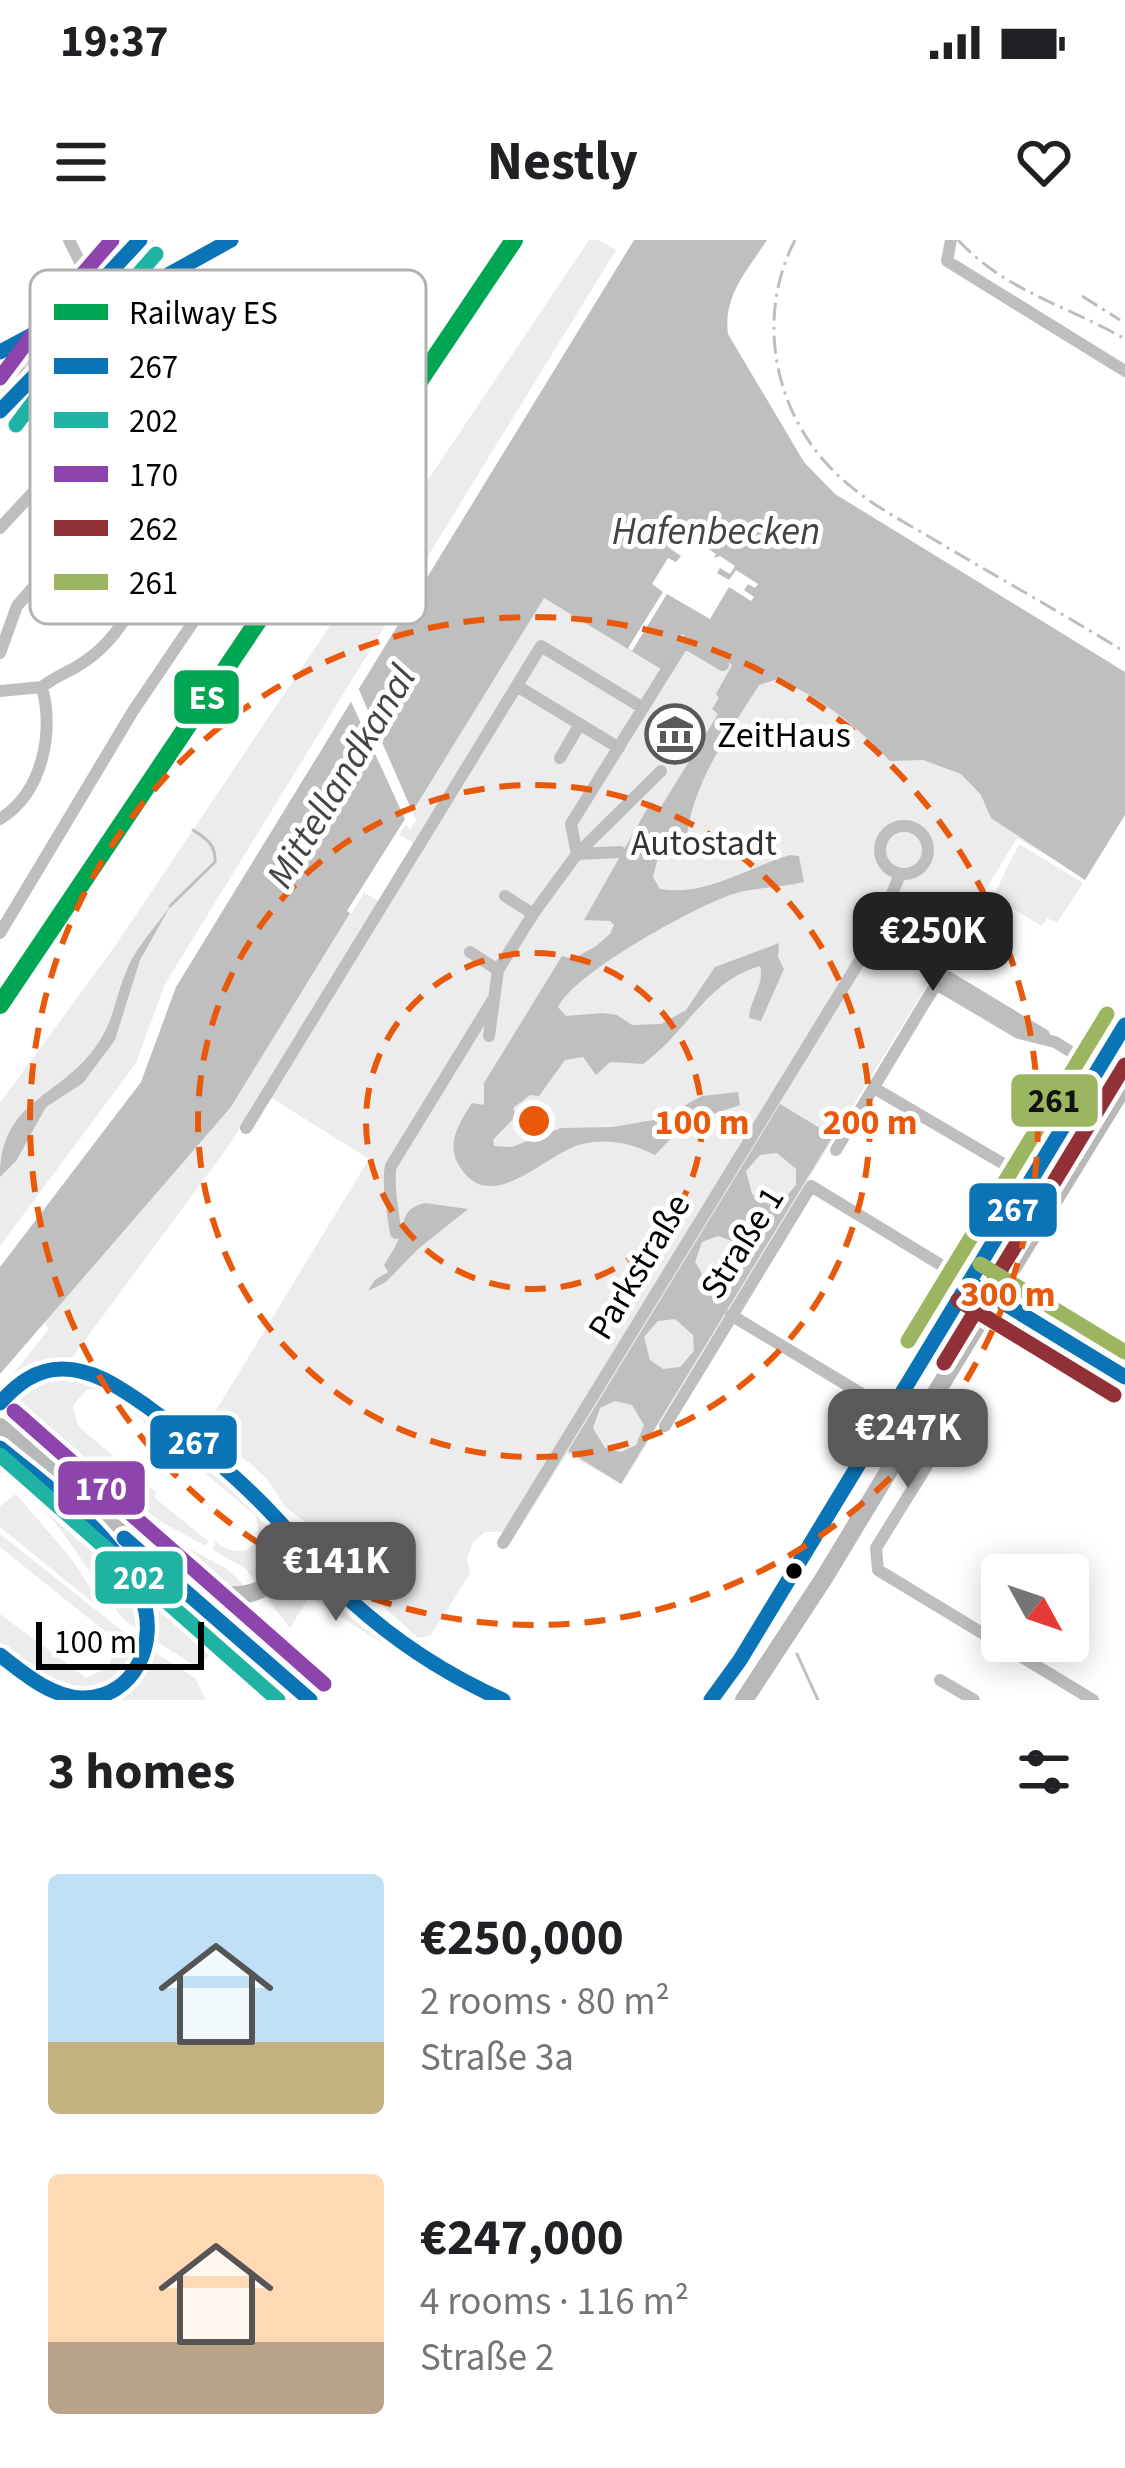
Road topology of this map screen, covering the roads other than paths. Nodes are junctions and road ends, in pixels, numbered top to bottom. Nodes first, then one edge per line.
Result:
1 (69, 240) edge
2 (110, 240) edge
3 (143, 240) edge
4 (231, 240) edge
5 (950, 240) edge
6 (83, 268) joint
7 (115, 270) edge
8 (154, 270) edge
9 (179, 270) edge
10 (30, 338) edge
11 (0, 354) edge
12 (1125, 371) edge
13 (30, 376) edge
14 (28, 380) junction
15 (0, 411) edge
16 (30, 496) edge
17 (0, 529) edge
18 (30, 591) edge
19 (125, 624) edge
20 (192, 624) edge
21 (0, 653) edge
22 (722, 665) dead end
23 (517, 686) junction
24 (42, 687) junction
25 (0, 691) edge
26 (644, 709) junction
27 (580, 724) junction
28 (619, 748) junction
29 (560, 758) dead end
30 (662, 770) dead end
31 (0, 819) edge
32 (620, 852) dead end
33 (577, 854) junction
34 (900, 874) junction
35 (505, 896) dead end
36 (533, 914) junction
37 (0, 933) edge
38 (876, 934) junction
39 (470, 952) dead end
40 (498, 970) junction
41 (494, 997) junction
42 (1125, 1025) edge
43 (489, 1036) dead end
44 (1055, 1042) junction
45 (1099, 1069) junction
46 (1125, 1084) edge
47 (874, 1088) junction
48 (246, 1128) dead end
49 (836, 1150) dead end
50 (1031, 1180) junction
51 (396, 1233) dead end
52 (974, 1274) junction
53 (999, 1289) junction
54 (731, 1315) junction
55 (1028, 1318) tunnel mouth
56 (0, 1403) edge
57 (891, 1410) junction
58 (0, 1426) edge
59 (664, 1426) dead end
60 (913, 1430) junction
61 (0, 1448) edge
62 (832, 1504) junction
63 (859, 1520) junction
64 (109, 1541) junction
65 (503, 1543) dead end
66 (308, 1554) junction
67 (152, 1563) junction
68 (793, 1570) junction
69 (819, 1586) junction
70 (0, 1655) edge
71 (28, 1677) junction
72 (940, 1680) dead end
73 (59, 1700) edge
74 (289, 1700) edge
75 (310, 1700) edge
76 (503, 1700) edge
77 (711, 1700) edge
78 (745, 1700) edge
79 (974, 1700) edge
80 (1093, 1700) edge

1 - 6 street
2 - 6 street
3 - 7 street
3 - 8 street
4 - 9 street
5 - 12 street
10 - 11 street
11 - 14 street
13 - 14 street
14 - 15 street
16 - 17 street
18 - 21 street
19 - 24 street
20 - 37 street
22 - 26 street
23 - 26 street
23 - 27 street
23 - 48 street
24 - 25 street
24 - 31 street
26 - 28 street
27 - 28 street
27 - 29 street
28 - 33 street
30 - 33 street
32 - 33 street
33 - 36 street
34 - 34 street
34 - 38 street, Parkstraße
35 - 36 street
36 - 40 street
38 - 44 street
38 - 65 street, Parkstraße
39 - 40 street
40 - 41 street
41 - 43 street
41 - 51 street
42 - 45 street
44 - 45 street
44 - 47 street
45 - 50 street
46 - 53 street
47 - 49 street
47 - 50 street
50 - 52 street
52 - 53 street
52 - 54 street, Straße 1
52 - 57 street
53 - 55 street
53 - 60 street
54 - 57 street
54 - 59 street, Straße 1
56 - 66 street
57 - 60 street
57 - 62 street
58 - 67 street
60 - 63 street
60 - 80 street
61 - 64 street
62 - 63 street
62 - 68 street
63 - 69 street
64 - 71 street
64 - 74 street
66 - 67 street
66 - 76 street
67 - 75 street
68 - 69 street
68 - 77 street
69 - 78 street
70 - 71 street
71 - 73 street
72 - 79 street

